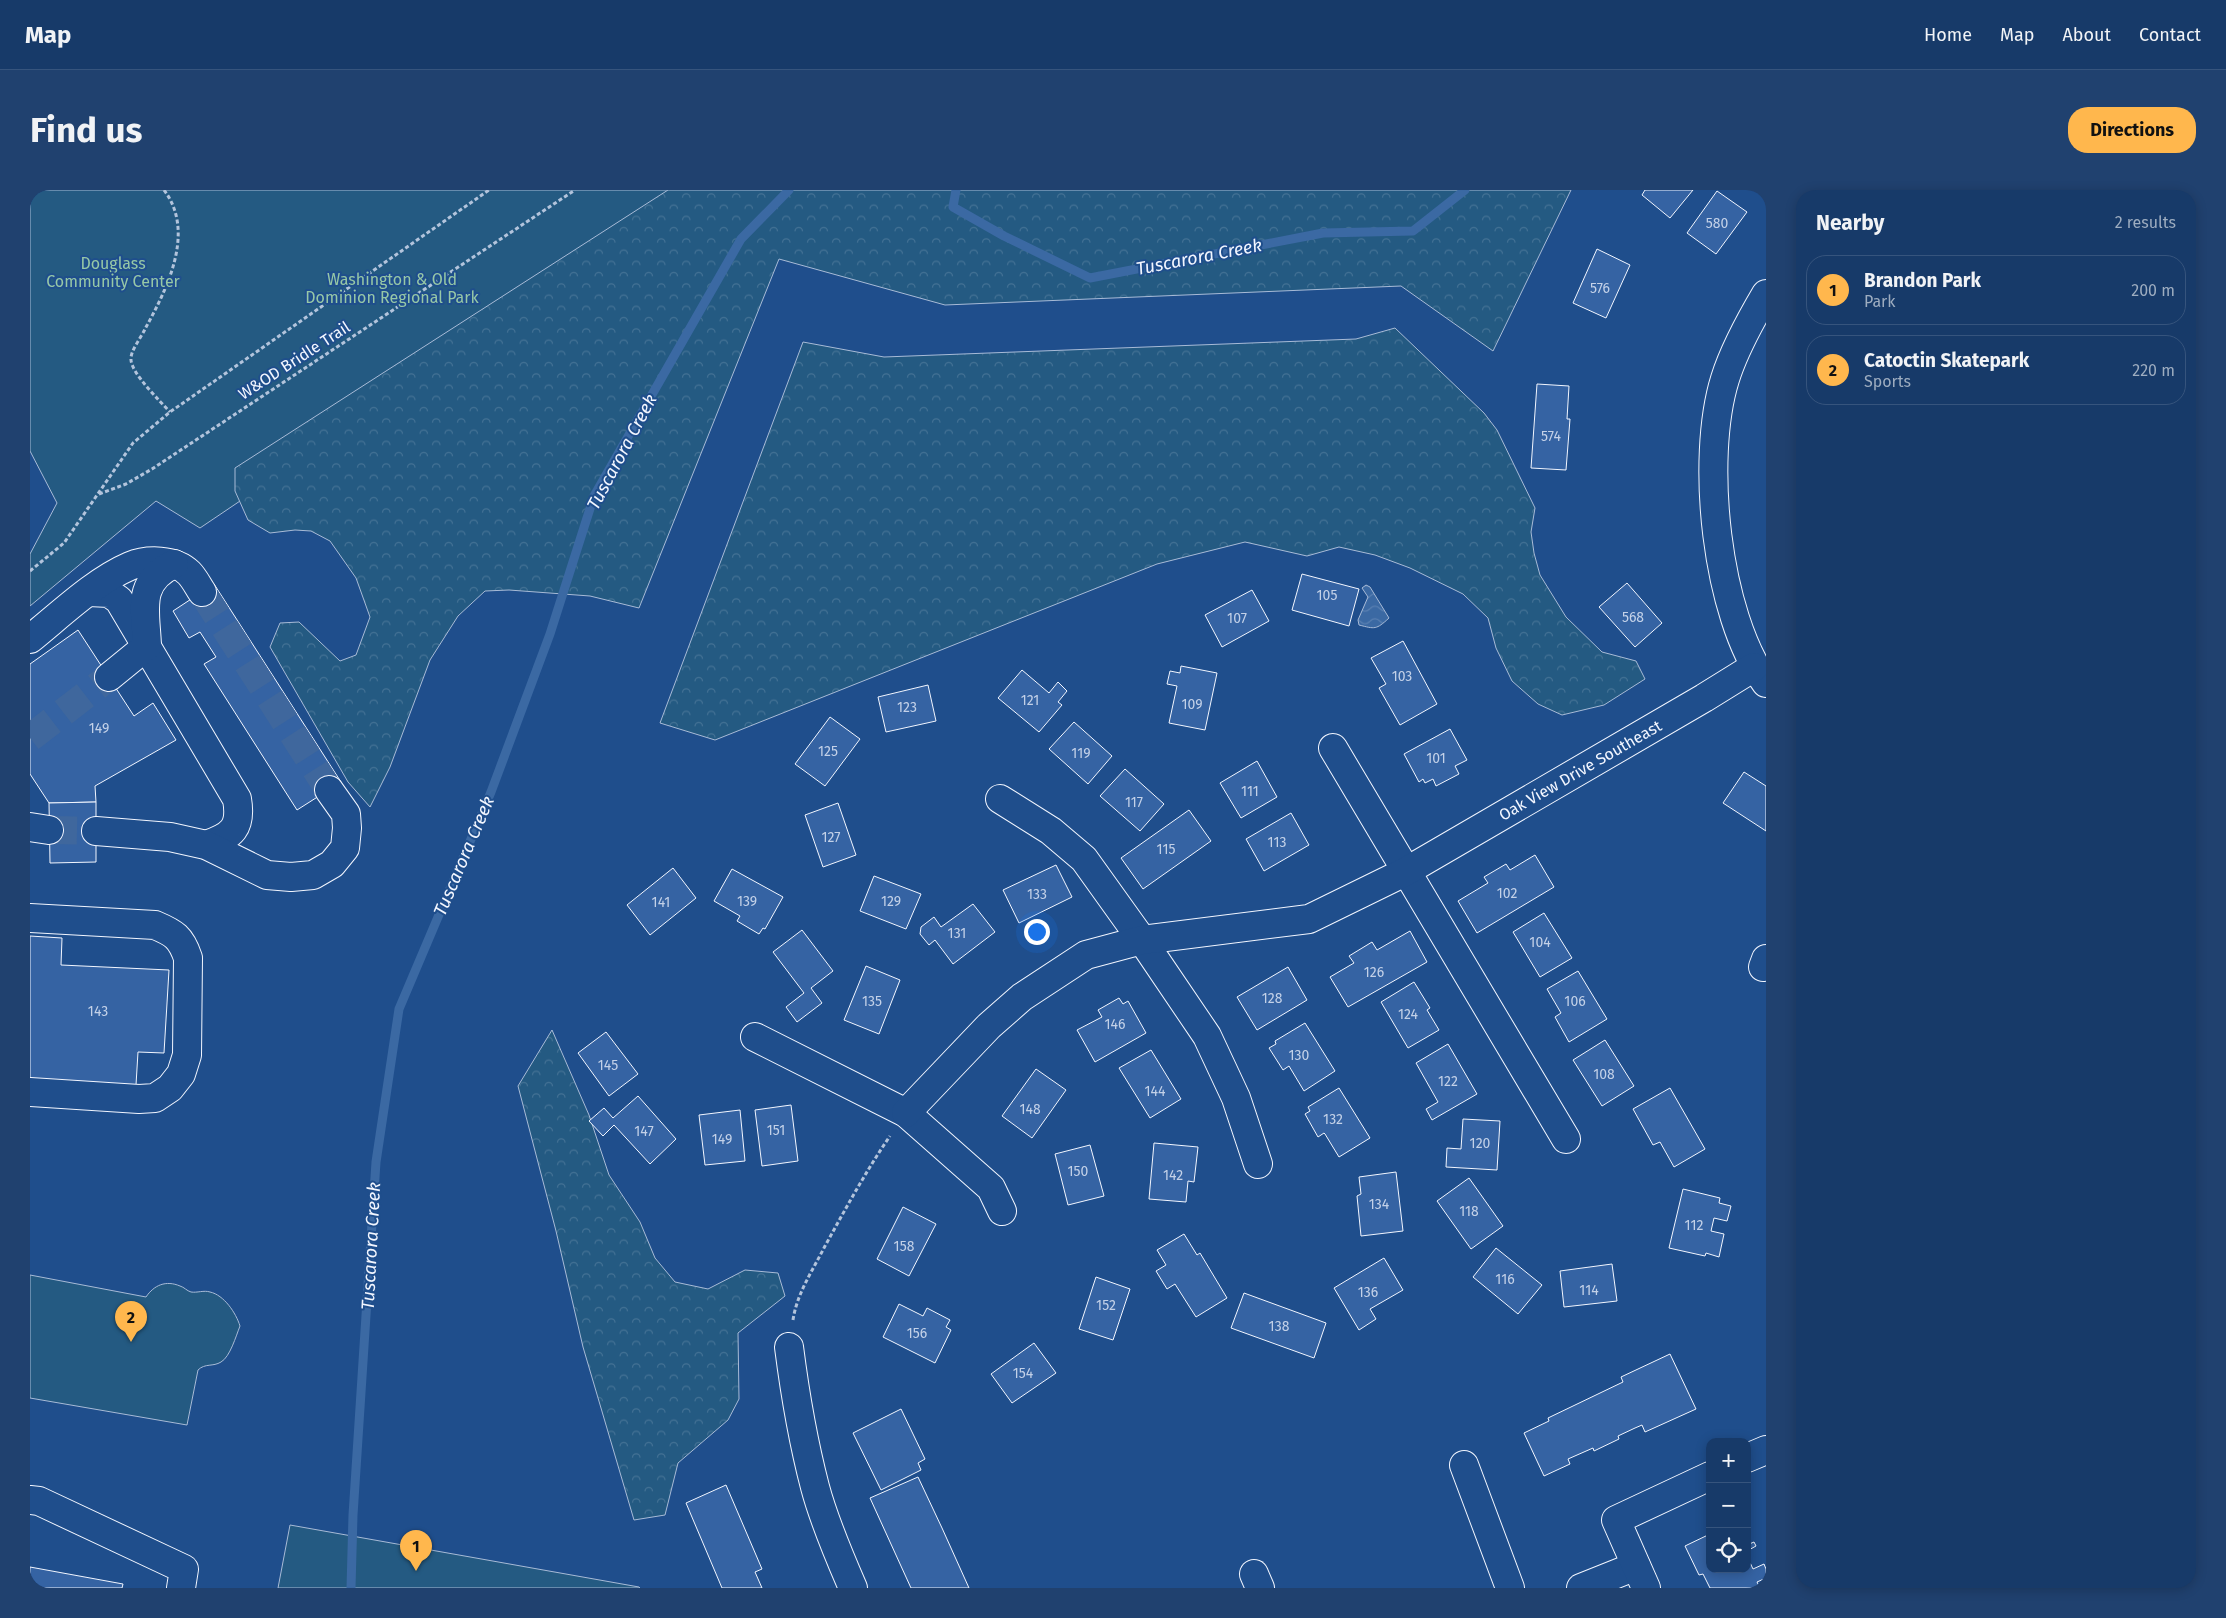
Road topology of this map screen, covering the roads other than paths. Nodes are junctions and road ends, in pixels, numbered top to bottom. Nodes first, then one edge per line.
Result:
1 (1766, 294) edge
2 (174, 564) junction
3 (89, 592) junction
4 (202, 592) tunnel mouth
5 (30, 639) edge
6 (147, 646) junction
7 (1760, 675) edge
8 (109, 677) tunnel mouth
9 (1333, 748) dead end
10 (329, 790) tunnel mouth
11 (1000, 799) dead end
12 (96, 831) tunnel mouth
13 (206, 845) junction
14 (1405, 872) junction
15 (30, 918) edge
16 (1142, 940) junction
17 (755, 1036) dead end
18 (30, 1092) edge
19 (906, 1113) junction
20 (1566, 1140) dead end
21 (1258, 1164) dead end
22 (1002, 1211) dead end
23 (789, 1347) road end
24 (1766, 1450) edge
25 (1751, 1456) edge
26 (1464, 1464) dead end
27 (1706, 1478) edge
28 (30, 1500) edge
29 (1642, 1577) edge
30 (181, 1588) edge
31 (853, 1588) edge
32 (1510, 1588) edge
33 (1581, 1588) edge

1 - 7 street
2 - 3 street
2 - 4 street
2 - 6 street
3 - 5 street
3 - 6 street
6 - 8 street
6 - 13 street
7 - 14 street, Oak View Drive Southeast
9 - 14 street
10 - 13 street
11 - 16 street
12 - 13 street
14 - 16 street, Oak View Drive Southeast
14 - 20 street
15 - 18 street
16 - 19 street, Oak View Drive Southeast
16 - 21 street
17 - 19 street
19 - 22 street
23 - 31 street
24 - 25 street
26 - 32 street
27 - 29 street
28 - 30 street
29 - 33 street

